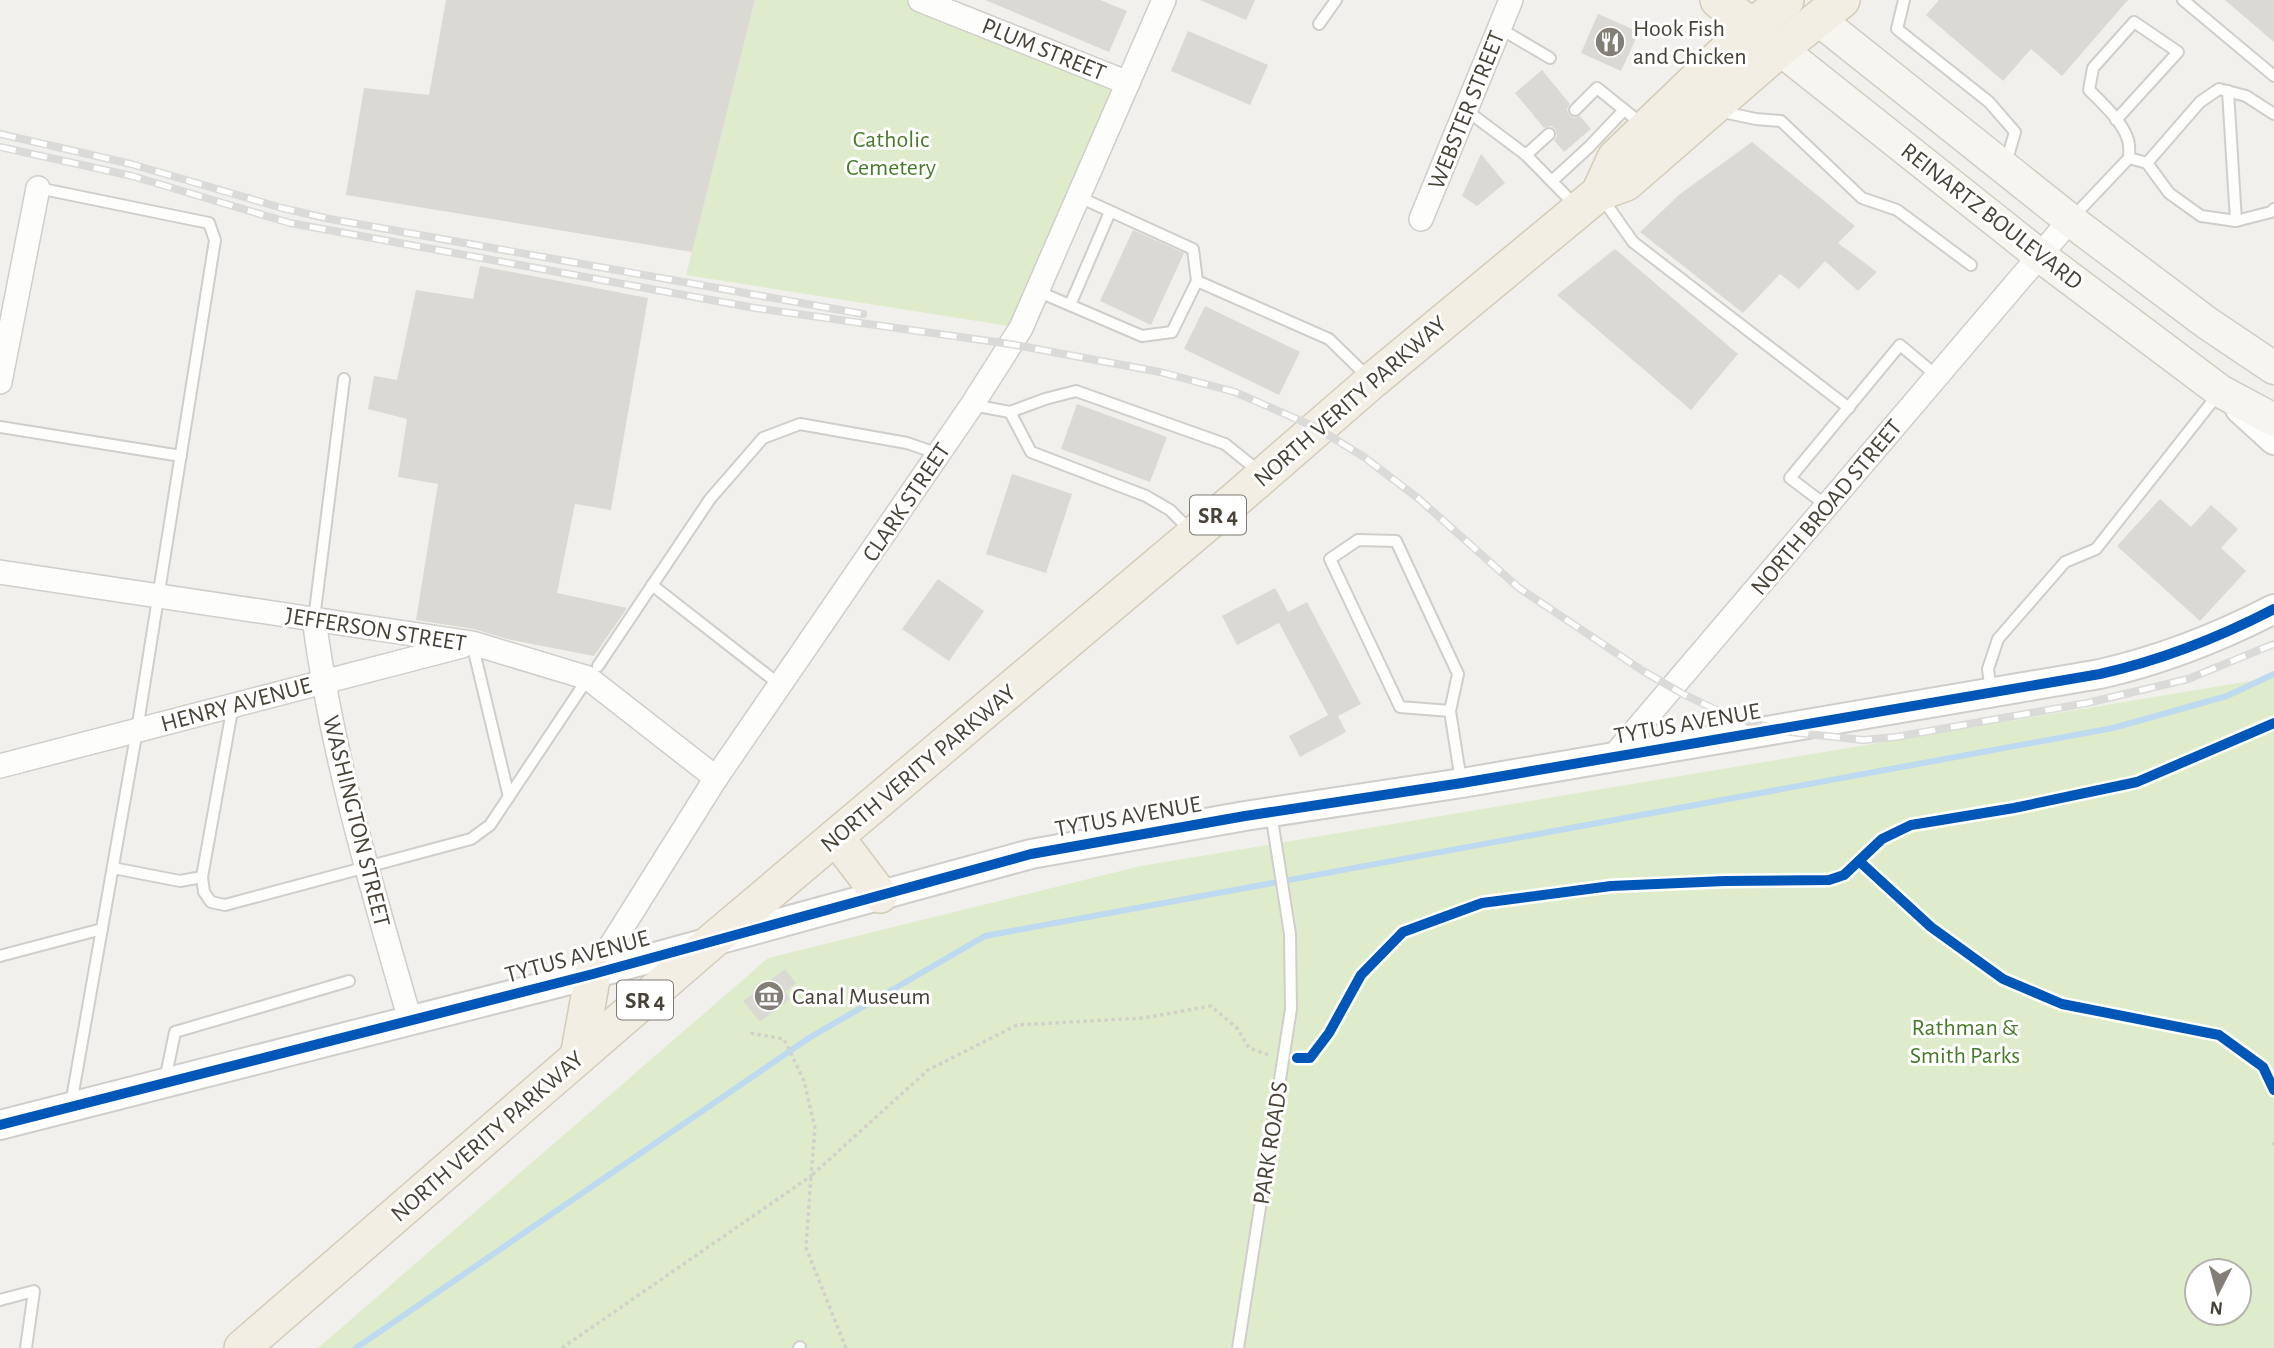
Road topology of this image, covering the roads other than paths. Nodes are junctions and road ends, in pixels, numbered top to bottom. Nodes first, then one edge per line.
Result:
1 (920, 0) edge
2 (1164, 0) edge
3 (1336, 0) edge
4 (1511, 0) edge
5 (1718, 0) edge
6 (1786, 0) edge
7 (1904, 0) edge
8 (2183, 0) edge
9 (1818, 6) edge
10 (1319, 24) dead end
11 (1751, 27) junction
12 (1499, 28) junction
13 (1780, 49) junction
14 (1550, 58) dead end
15 (2274, 76) edge
16 (1128, 83) junction
17 (2228, 92) junction
18 (1465, 110) junction
19 (1575, 110) dead end
20 (1710, 110) junction
21 (2274, 114) edge
22 (1635, 119) junction
23 (2116, 120) junction
24 (1549, 134) dead end
25 (1526, 155) junction
26 (2129, 158) junction
27 (2147, 163) junction
28 (2005, 169) junction
29 (1552, 181) junction
30 (38, 188) joint
31 (1079, 197) junction
32 (1589, 201) junction
33 (2274, 208) edge
34 (1110, 212) junction
35 (1421, 219) dead end
36 (2070, 220) junction
37 (2235, 221) junction
38 (2039, 255) junction
39 (1971, 265) dead end
40 (1197, 281) junction
41 (1037, 291) junction
42 (1070, 305) junction
43 (2274, 368) edge
44 (1, 373) edge
45 (1937, 376) junction
46 (344, 379) dead end
47 (1372, 381) junction
48 (2220, 391) junction
49 (972, 405) junction
50 (1849, 408) junction
51 (1010, 412) junction
52 (2274, 420) edge
53 (0, 427) edge
54 (2274, 440) edge
55 (939, 454) junction
56 (181, 456) junction
57 (1263, 475) junction
58 (1828, 506) junction
59 (1194, 534) junction
60 (0, 572) edge
61 (652, 586) junction
62 (159, 595) junction
63 (2274, 609) edge
64 (314, 619) junction
65 (472, 643) junction
66 (593, 672) junction
67 (322, 682) junction
68 (780, 685) junction
69 (1991, 692) junction
70 (233, 705) junction
71 (1450, 711) junction
72 (137, 730) junction
73 (1612, 758) junction
74 (0, 766) edge
75 (716, 778) junction
76 (1462, 783) junction
77 (509, 797) junction
78 (1271, 813) junction
79 (836, 836) junction
80 (365, 866) junction
81 (113, 868) junction
82 (202, 877) junction
83 (880, 895) junction
84 (102, 929) junction
85 (711, 942) junction
86 (0, 956) edge
87 (593, 974) junction
88 (349, 981) dead end
89 (410, 1020) junction
90 (578, 1057) junction
91 (165, 1083) junction
92 (70, 1107) junction
93 (0, 1125) edge
94 (0, 1300) edge
95 (26, 1348) edge
96 (242, 1348) edge
97 (1238, 1348) edge

1 - 16 street, PLUM STREET
2 - 16 street, CLARK STREET
3 - 10 lane
4 - 12 street, WEBSTER STREET
5 - 11 main road, REINARTZ BOULEVARD
6 - 11 main road, NORTH VERITY PARKWAY / SR 4
7 - 28 lane
8 - 15 lane
9 - 13 main road, SR 4
9 - 28 main road, REINARTZ BOULEVARD
11 - 13 main road, REINARTZ BOULEVARD
11 - 22 main road, NORTH VERITY PARKWAY / SR 4
12 - 14 lane
12 - 18 street, WEBSTER STREET
13 - 20 main road, NORTH VERITY PARKWAY / SR 4
13 - 38 main road, REINARTZ BOULEVARD
16 - 31 street, CLARK STREET
17 - 21 lane
17 - 27 lane
17 - 37 lane
18 - 25 lane
18 - 35 street, WEBSTER STREET
19 - 22 lane
20 - 32 main road, NORTH VERITY PARKWAY / SR 4
20 - 39 lane
22 - 29 lane
22 - 32 main road, NORTH VERITY PARKWAY / SR 4
23 - 23 lane
23 - 26 lane
24 - 25 lane
25 - 29 lane
26 - 27 lane
26 - 36 lane
27 - 37 lane
28 - 36 main road, REINARTZ BOULEVARD
29 - 32 lane
30 - 44 street
30 - 56 lane
31 - 34 lane
31 - 41 street, CLARK STREET
32 - 47 main road, NORTH VERITY PARKWAY / SR 4
32 - 50 lane
33 - 37 lane
34 - 40 lane
34 - 42 lane
36 - 38 street, NORTH BROAD STREET
36 - 43 main road, REINARTZ BOULEVARD
38 - 45 street, NORTH BROAD STREET
38 - 48 main road, REINARTZ BOULEVARD
40 - 42 lane
40 - 47 lane
41 - 42 lane
41 - 49 street, CLARK STREET
45 - 50 lane
45 - 58 street, NORTH BROAD STREET
46 - 64 lane
47 - 57 main road, NORTH VERITY PARKWAY / SR 4
48 - 52 main road, REINARTZ BOULEVARD
48 - 54 street
48 - 69 lane
49 - 51 lane
49 - 55 street, CLARK STREET
50 - 58 lane
51 - 57 lane
51 - 59 lane
53 - 56 lane
55 - 61 lane
55 - 68 street, CLARK STREET
56 - 62 lane
57 - 59 main road, NORTH VERITY PARKWAY / SR 4
58 - 73 street, NORTH BROAD STREET
59 - 79 main road, NORTH VERITY PARKWAY / SR 4
60 - 62 street, JEFFERSON STREET
61 - 66 lane
61 - 68 lane
62 - 64 street, JEFFERSON STREET
62 - 72 lane
63 - 69 street, TYTUS AVENUE
64 - 65 street, JEFFERSON STREET
64 - 67 street, WASHINGTON STREET
65 - 66 street, JEFFERSON STREET
65 - 67 street, HENRY AVENUE
65 - 77 lane
66 - 75 street, JEFFERSON STREET
66 - 77 lane
67 - 70 street, HENRY AVENUE
67 - 80 street, WASHINGTON STREET
68 - 75 street, CLARK STREET
69 - 73 street, TYTUS AVENUE
70 - 72 street, HENRY AVENUE
70 - 82 lane
71 - 71 lane
71 - 76 lane
72 - 74 street, HENRY AVENUE
72 - 81 lane
73 - 76 street, TYTUS AVENUE
75 - 87 street, CLARK STREET
76 - 78 street, TYTUS AVENUE
77 - 80 lane
78 - 83 street, TYTUS AVENUE
78 - 97 lane, PARK ROADS
79 - 83 main road
79 - 85 main road, NORTH VERITY PARKWAY / SR 4
80 - 82 lane
80 - 89 street, WASHINGTON STREET
81 - 82 lane
81 - 84 lane
83 - 85 street, TYTUS AVENUE
84 - 86 lane
84 - 92 lane
85 - 87 street, TYTUS AVENUE
85 - 90 main road, NORTH VERITY PARKWAY / SR 4
87 - 89 street, TYTUS AVENUE
87 - 90 main road
88 - 91 lane
89 - 91 street, TYTUS AVENUE
90 - 96 main road, NORTH VERITY PARKWAY / SR 4
91 - 92 street, TYTUS AVENUE
92 - 93 street, TYTUS AVENUE
94 - 95 lane

